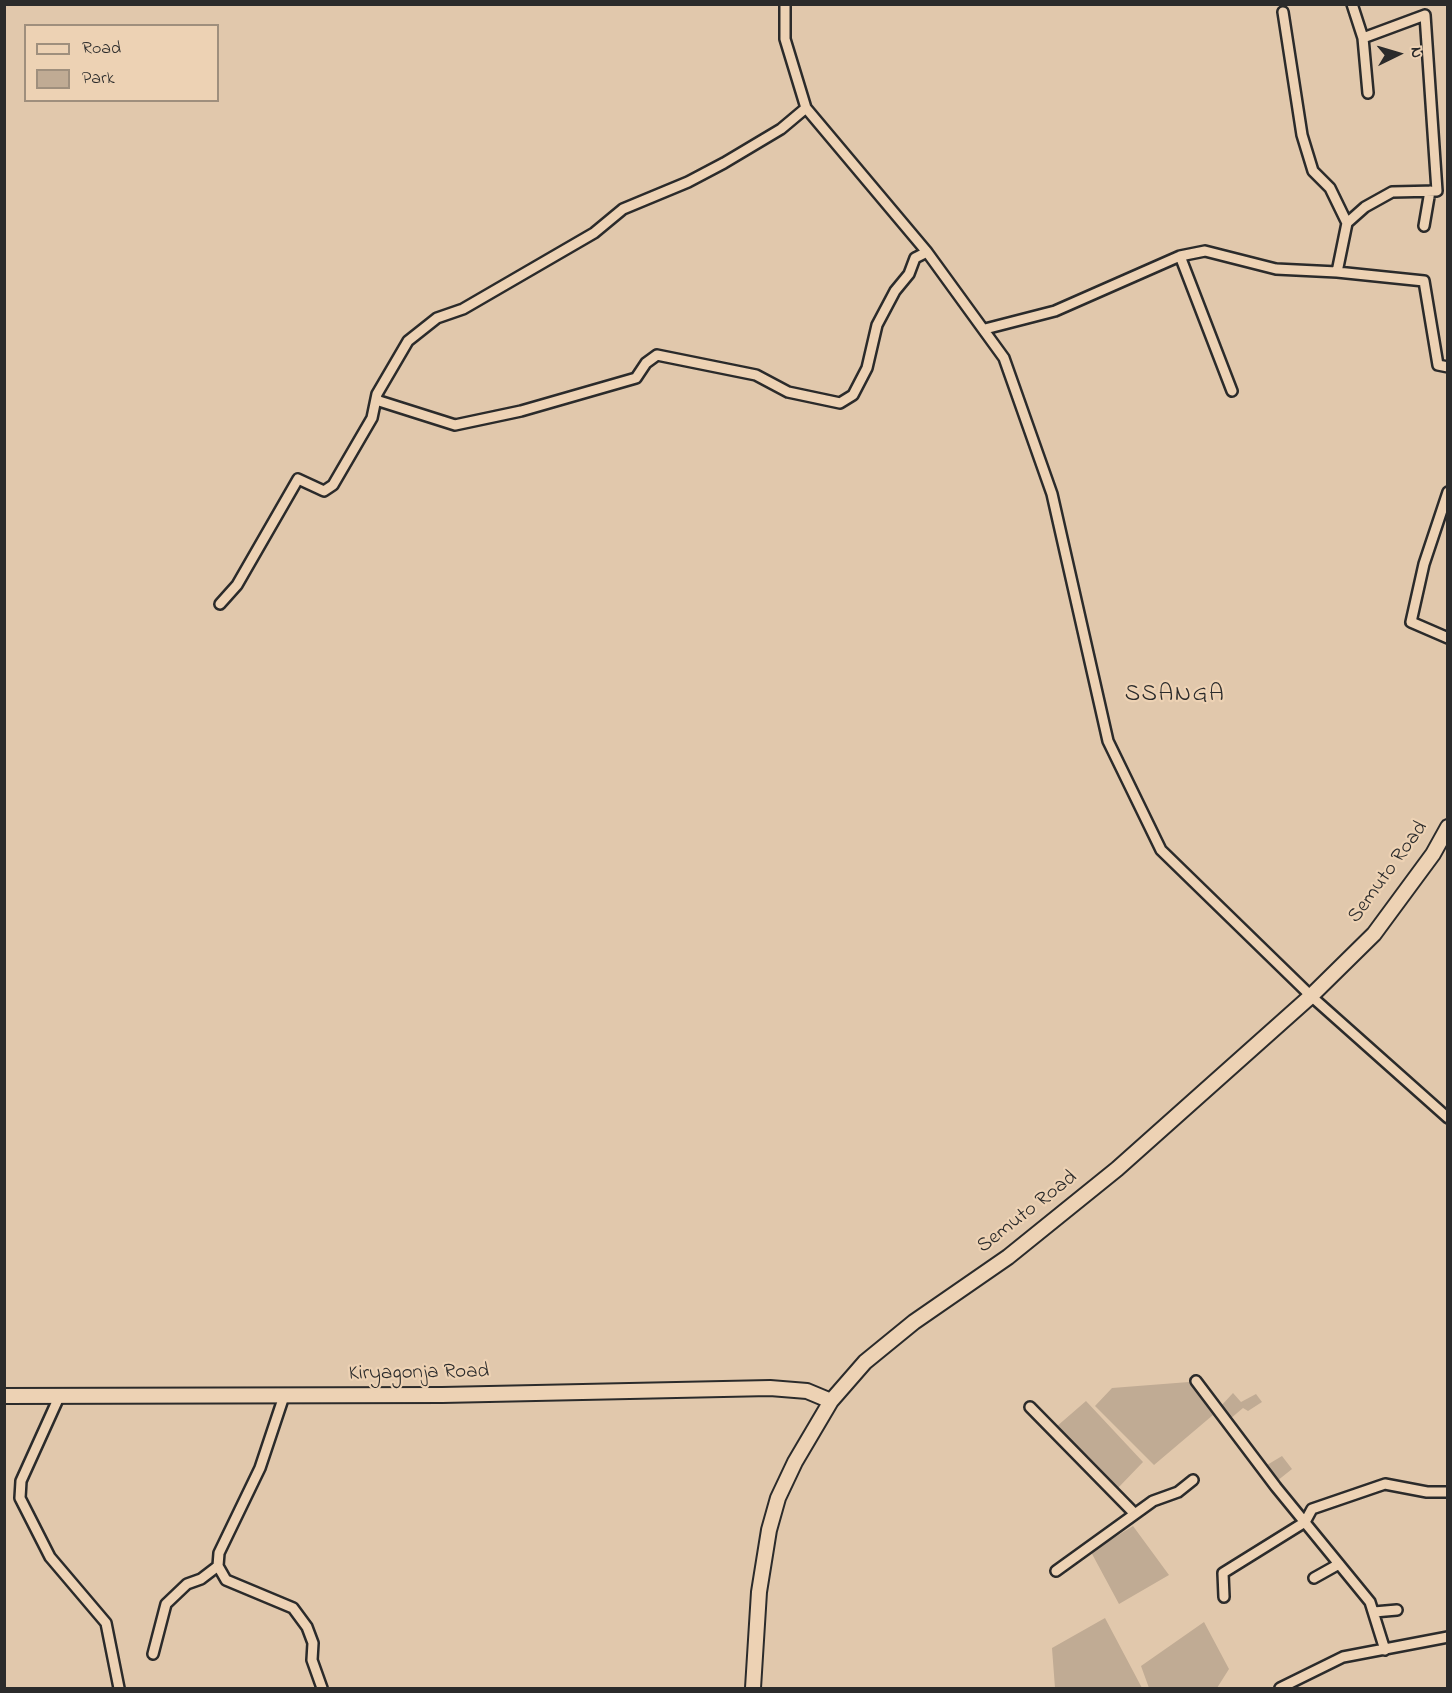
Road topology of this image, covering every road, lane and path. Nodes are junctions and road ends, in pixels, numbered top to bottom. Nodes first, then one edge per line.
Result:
1 (785, 4) edge
2 (1352, 4) edge
3 (1283, 12) dead end
4 (1364, 38) junction
5 (1368, 93) dead end
6 (806, 108) junction
7 (1448, 173) edge
8 (1436, 174) junction
9 (1430, 192) junction
10 (1347, 223) junction
11 (1424, 226) dead end
12 (927, 252) junction
13 (1180, 256) junction
14 (1337, 272) junction
15 (985, 329) junction
16 (1448, 367) edge
17 (1232, 391) dead end
18 (376, 400) junction
19 (1448, 492) edge
20 (220, 604) dead end
21 (1448, 638) edge
22 (1448, 827) edge
23 (1311, 996) junction
24 (1448, 1118) edge
25 (1196, 1381) dead end
26 (4, 1396) edge
27 (284, 1396) junction
28 (59, 1397) junction
29 (831, 1401) junction
30 (1030, 1407) dead end
31 (1193, 1480) dead end
32 (1448, 1492) edge
33 (1135, 1514) junction
34 (1305, 1522) junction
35 (1339, 1564) junction
36 (218, 1566) junction
37 (1056, 1571) dead end
38 (1314, 1578) dead end
39 (1224, 1597) dead end
40 (1396, 1610) dead end
41 (1374, 1612) junction
42 (1448, 1637) edge
43 (1385, 1650) junction
44 (153, 1654) dead end
45 (119, 1689) edge
46 (322, 1689) edge
47 (753, 1689) edge
48 (1280, 1689) edge

1 - 6 street
2 - 4 street
3 - 10 street
4 - 5 street
4 - 8 street
6 - 12 street
6 - 18 street
7 - 8 street
8 - 9 street
9 - 10 street
9 - 11 street
10 - 14 street
12 - 15 street
12 - 18 street
13 - 14 street
13 - 15 street
13 - 17 street
14 - 16 street
15 - 23 street
18 - 20 street
19 - 21 street
22 - 23 main road, Semuto Road
23 - 24 street
23 - 29 main road, Semuto Road
25 - 34 street
26 - 28 main road, Kiryagonja Road
27 - 28 main road, Kiryagonja Road
27 - 29 main road, Kiryagonja Road
27 - 36 street
28 - 45 street
29 - 47 main road, Semuto Road
30 - 33 street
31 - 33 street
32 - 34 street
33 - 37 street
34 - 35 street
34 - 39 street
35 - 38 street
35 - 41 street
36 - 44 street
36 - 46 street
40 - 41 street
41 - 43 street
42 - 43 street
43 - 48 street

